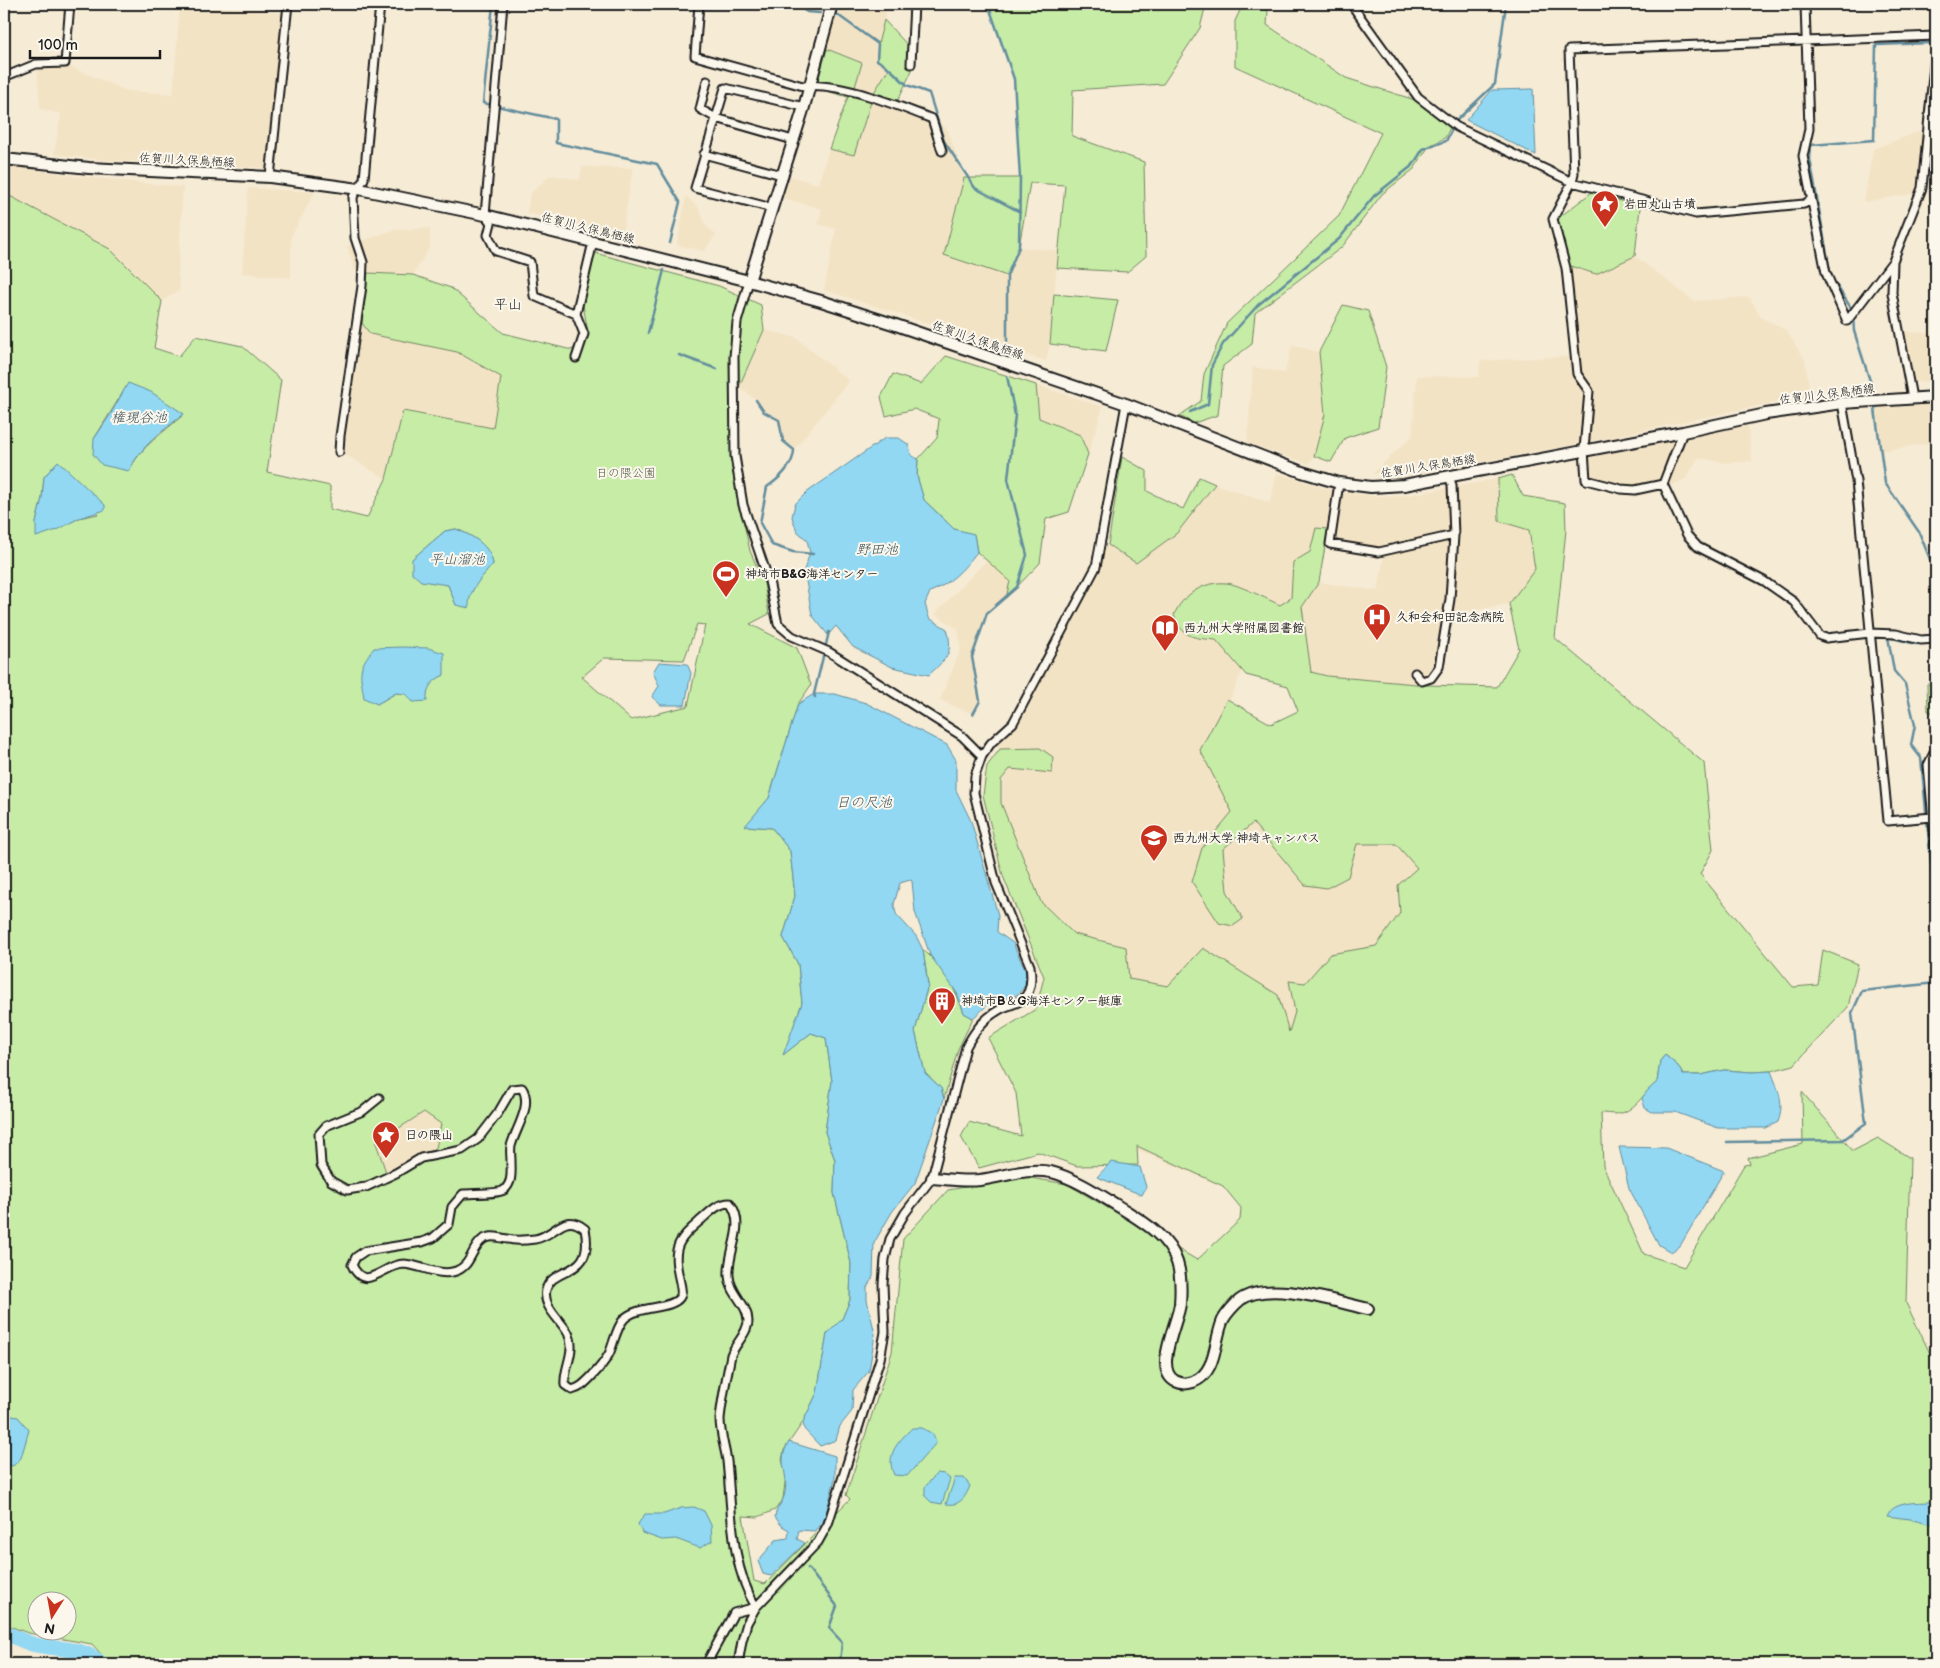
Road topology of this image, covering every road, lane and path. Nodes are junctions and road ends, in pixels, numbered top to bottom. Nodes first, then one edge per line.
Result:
1 (70, 4) edge
2 (288, 4) edge
3 (380, 4) edge
4 (503, 4) edge
5 (700, 4) edge
6 (832, 4) edge
7 (914, 4) edge
8 (1351, 4) edge
9 (1805, 4) edge
10 (1936, 36) edge
11 (1806, 40) junction
12 (1936, 45) edge
13 (911, 64) dead end
14 (4, 77) edge
15 (707, 81) dead end
16 (810, 85) junction
17 (804, 107) junction
18 (716, 118) junction
19 (793, 140) junction
20 (942, 151) dead end
21 (704, 154) junction
22 (4, 159) edge
23 (782, 175) junction
24 (270, 177) junction
25 (1572, 182) junction
26 (358, 189) junction
27 (1811, 200) junction
28 (772, 208) junction
29 (485, 215) junction
30 (593, 242) junction
31 (1893, 261) junction
32 (748, 281) junction
33 (576, 314) junction
34 (576, 358) dead end
35 (1936, 397) edge
36 (1912, 398) junction
37 (1842, 403) junction
38 (1126, 404) junction
39 (1683, 432) junction
40 (1584, 450) junction
41 (339, 452) dead end
42 (1449, 476) junction
43 (1340, 483) junction
44 (1663, 484) junction
45 (1454, 535) junction
46 (1870, 633) junction
47 (1936, 639) edge
48 (1414, 673) dead end
49 (1936, 750) edge
50 (982, 756) junction
51 (1932, 817) junction
52 (1936, 853) edge
53 (379, 1098) dead end
54 (932, 1178) junction
55 (1368, 1309) dead end
56 (756, 1607) junction
57 (706, 1664) edge
58 (738, 1664) edge

1 - 14 street
2 - 24 street
3 - 26 street
4 - 29 street
5 - 16 street
6 - 16 main road
7 - 13 street
8 - 25 street
9 - 11 street
10 - 11 street
11 - 25 street
11 - 27 street
12 - 31 street
15 - 18 street
16 - 17 main road
16 - 20 street
17 - 18 street
17 - 19 main road
18 - 19 street
18 - 21 street
19 - 23 main road
21 - 23 street
21 - 28 street
22 - 24 main road, 佐賀川久保鳥栖線
23 - 28 main road
24 - 26 main road, 佐賀川久保鳥栖線
25 - 27 street
25 - 40 street
26 - 29 main road, 佐賀川久保鳥栖線
26 - 41 street
27 - 31 street
28 - 32 main road
29 - 30 main road, 佐賀川久保鳥栖線
29 - 33 street
30 - 32 main road, 佐賀川久保鳥栖線
30 - 33 street
31 - 36 street
32 - 38 main road, 佐賀川久保鳥栖線
32 - 50 street
33 - 34 street
35 - 36 main road, 佐賀川久保鳥栖線
36 - 37 main road, 佐賀川久保鳥栖線
37 - 39 main road, 佐賀川久保鳥栖線
37 - 46 street
38 - 43 main road, 佐賀川久保鳥栖線
38 - 50 street
39 - 40 main road, 佐賀川久保鳥栖線
39 - 44 street
40 - 42 main road, 佐賀川久保鳥栖線
40 - 44 street
42 - 43 main road, 佐賀川久保鳥栖線
42 - 45 street
43 - 45 street
44 - 46 street
45 - 48 street
46 - 47 street
46 - 51 street
49 - 51 street
50 - 54 street
51 - 52 street
53 - 56 street
54 - 55 main road
54 - 56 street
56 - 57 street
56 - 58 street

